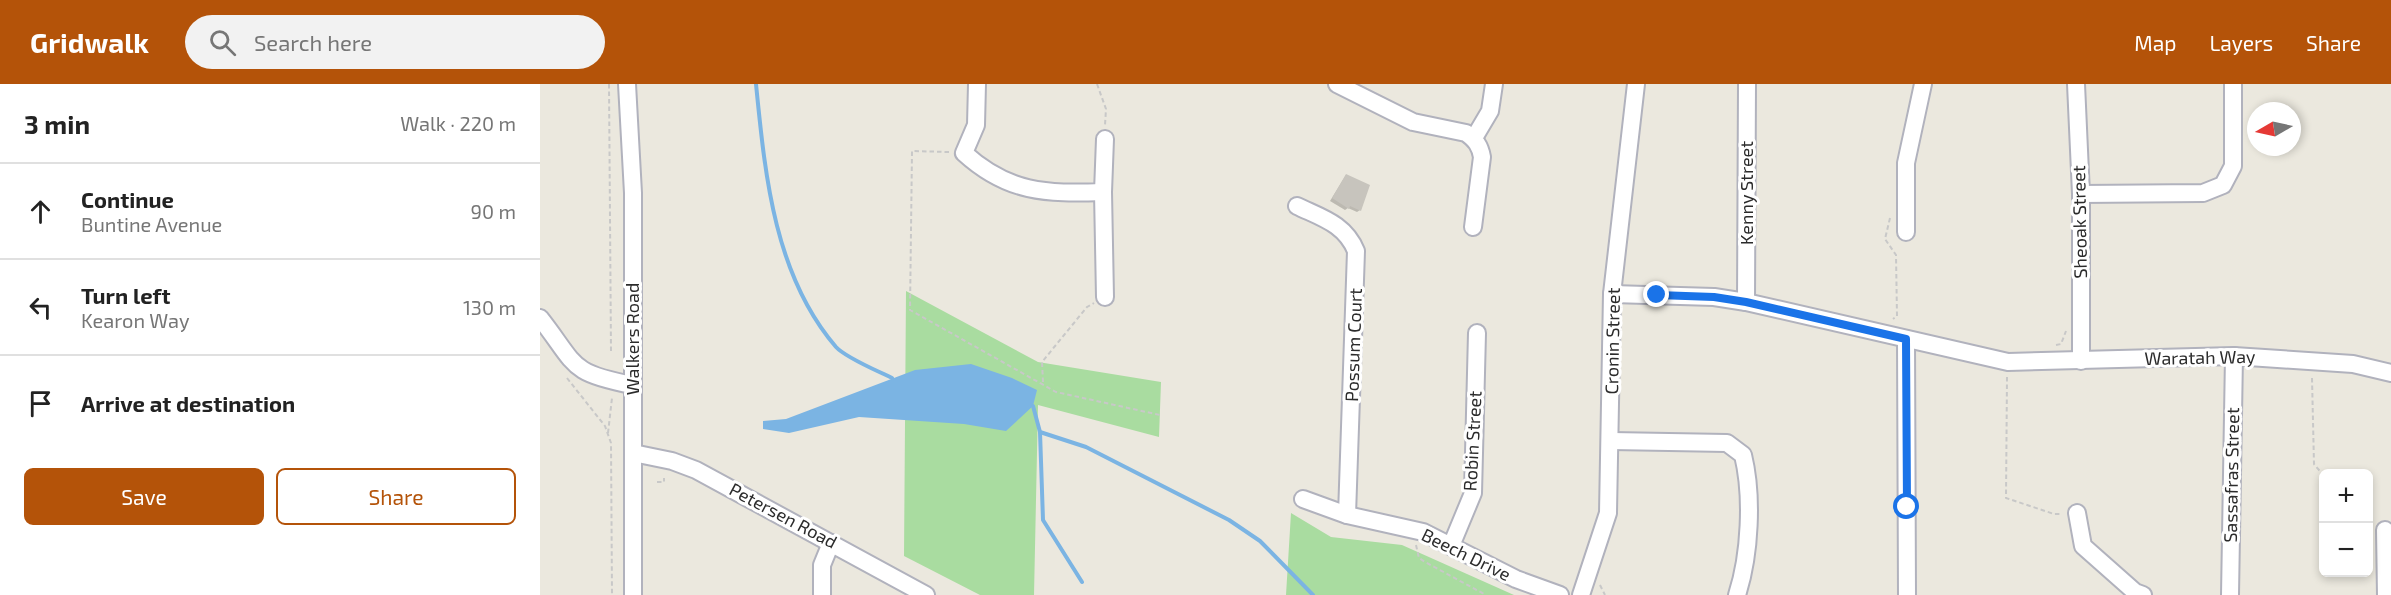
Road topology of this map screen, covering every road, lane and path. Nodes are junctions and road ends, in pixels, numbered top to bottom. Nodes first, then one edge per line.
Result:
1 (609, 84) edge
2 (627, 84) edge
3 (977, 84) edge
4 (1096, 84) edge
5 (1337, 84) edge
6 (1494, 84) edge
7 (1636, 84) edge
8 (1747, 84) edge
9 (1923, 84) edge
10 (2076, 84) edge
11 (2233, 84) edge
12 (1474, 138) junction
13 (1105, 139) joint
14 (964, 153) junction
15 (1103, 192) junction
16 (2081, 194) junction
17 (1297, 206) dead end
18 (1473, 227) dead end
19 (1906, 232) dead end
20 (1612, 294) junction
21 (1105, 297) joint
22 (1746, 302) junction
23 (540, 318) edge
24 (2067, 328) dead end
25 (1478, 333) dead end
26 (1906, 339) junction
27 (2054, 346) dead end
28 (611, 352) dead end
29 (2234, 356) junction
30 (2081, 361) junction
31 (2008, 362) junction
32 (2391, 373) edge
33 (564, 374) dead end
34 (2312, 378) dead end
35 (1043, 382) junction
36 (633, 385) junction
37 (612, 398) dead end
38 (1160, 416) dead end
39 (608, 433) junction
40 (1611, 441) junction
41 (633, 453) junction
42 (2319, 470) edge
43 (664, 478) dead end
44 (612, 482) junction
45 (616, 482) dead end
46 (657, 482) dead end
47 (1303, 499) dead end
48 (2077, 513) joint
49 (1347, 515) junction
50 (1418, 530) junction
51 (2385, 530) dead end
52 (831, 543) junction
53 (1451, 546) junction
54 (1594, 576) junction
55 (612, 595) edge
56 (633, 595) edge
57 (822, 595) edge
58 (926, 595) edge
59 (1486, 595) edge
60 (1560, 595) edge
61 (1581, 595) edge
62 (1605, 595) edge
63 (1737, 595) edge
64 (1907, 595) edge
65 (2143, 595) edge
66 (2230, 595) edge
67 (2386, 595) edge

1 - 28 path
2 - 36 street, Walkers Road
3 - 14 street
4 - 13 path
5 - 12 street
6 - 12 street
7 - 20 street, Cronin Street
8 - 22 street, Kenny Street
9 - 19 street
10 - 16 street, Sheoak Street
11 - 16 street
12 - 18 street
13 - 15 street
14 - 15 street
14 - 35 path
15 - 21 street
16 - 30 street, Sheoak Street
17 - 49 street, Possum Court
20 - 22 street, Waratah Way
20 - 40 street, Cronin Street
21 - 35 path
22 - 26 street, Waratah Way
23 - 36 street
24 - 27 path
25 - 53 street, Robin Street
26 - 31 street, Waratah Way
26 - 64 street
29 - 30 street, Waratah Way
29 - 32 street, Waratah Way
29 - 66 street, Sassafras Street
30 - 31 street, Waratah Way
31 - 48 path
33 - 39 path
34 - 42 path
35 - 38 path
36 - 41 street, Walkers Road
37 - 39 path
39 - 44 path
40 - 54 street, Cronin Street
40 - 63 street
41 - 52 street, Petersen Road
41 - 56 street, Walkers Road
43 - 46 path
44 - 45 path
44 - 55 path
47 - 49 street, Beech Drive
48 - 65 street
49 - 50 street, Beech Drive
50 - 53 street, Beech Drive
50 - 59 path
51 - 67 street
52 - 57 street
52 - 58 street, Petersen Road
53 - 60 street, Beech Drive
54 - 61 street, Cronin Street
54 - 62 path

